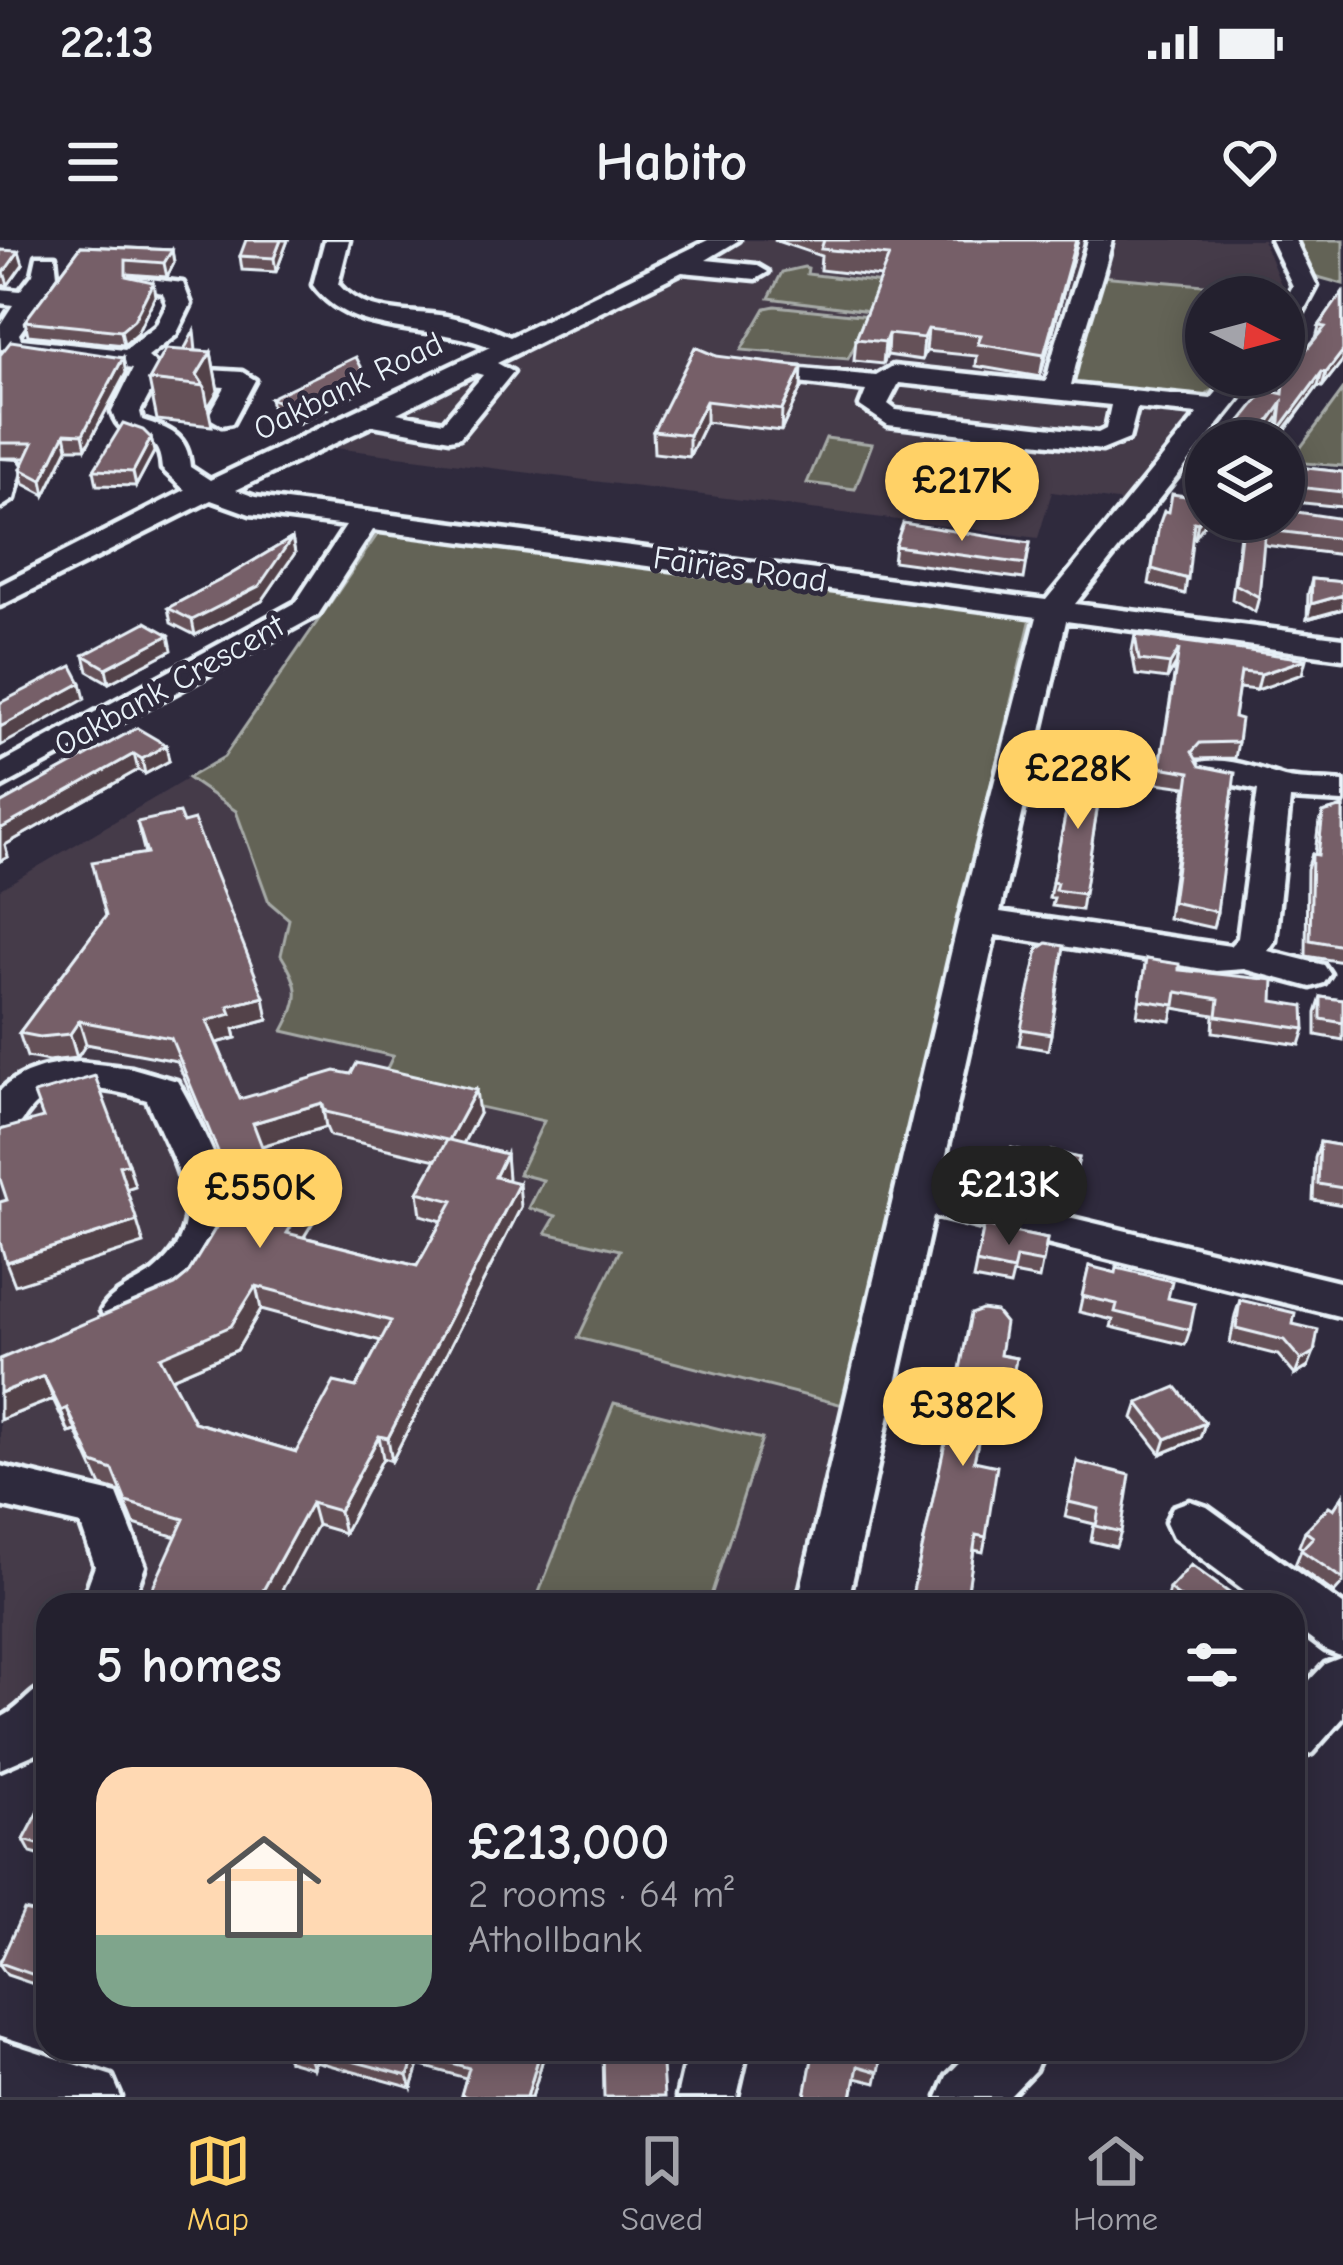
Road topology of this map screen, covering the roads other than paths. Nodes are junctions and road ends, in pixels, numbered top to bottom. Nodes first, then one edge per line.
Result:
1 (338, 240) edge
2 (727, 240) edge
3 (1100, 240) edge
4 (1283, 240) edge
5 (46, 261) dead end
6 (676, 264) junction
7 (756, 272) dead end
8 (141, 282) edge
9 (13, 298) edge
10 (1305, 299) edge
11 (510, 346) junction
12 (5, 347) edge
13 (474, 365) junction
14 (716, 365) edge
15 (139, 366) junction
16 (888, 380) junction
17 (1057, 390) junction
18 (1228, 396) edge
19 (1219, 408) junction
20 (1123, 410) junction
21 (370, 416) junction
22 (222, 417) dead end
23 (0, 468) edge
24 (210, 489) junction
25 (0, 499) edge
26 (365, 519) junction
27 (0, 597) edge
28 (1057, 608) junction
29 (1343, 648) edge
30 (1209, 770) edge
31 (0, 778) edge
32 (1279, 790) junction
33 (1343, 792) edge
34 (978, 920) junction
35 (1246, 955) junction
36 (1311, 974) dead end
37 (0, 1124) edge
38 (916, 1196) junction
39 (1343, 1300) edge
40 (87, 1327) edge
41 (0, 1486) edge
42 (1190, 1522) dead end
43 (111, 1593) edge
44 (825, 1593) edge
45 (1287, 1593) edge
46 (1305, 1606) edge
47 (1343, 1634) edge
48 (1343, 1682) edge
49 (1305, 1723) edge
50 (36, 1727) edge
51 (0, 1744) edge
52 (715, 2061) edge
53 (1002, 2061) edge
54 (0, 2070) edge
55 (91, 2097) edge
56 (707, 2097) edge
57 (968, 2097) edge

1 - 11 street
2 - 6 street, Oakbank Road
3 - 17 street
4 - 10 street
5 - 9 street
6 - 7 street
6 - 11 street, Oakbank Road
8 - 15 street
9 - 12 street
11 - 13 street, Oakbank Road
12 - 15 street
13 - 21 street, Oakbank Road
13 - 21 street
14 - 16 street
15 - 22 street
15 - 24 street
16 - 17 street
16 - 20 street
17 - 20 street
18 - 19 street
19 - 20 street
19 - 28 street
21 - 24 street, Oakbank Road
23 - 25 street
24 - 26 street, Fairies Road
24 - 27 street, Oakbank Road
26 - 28 street, Fairies Road
26 - 31 street, Oakbank Crescent
28 - 29 street, Fairies Road
28 - 34 street
30 - 32 street
32 - 33 street
32 - 35 street
34 - 35 street
34 - 38 street
35 - 36 street
37 - 40 street
38 - 39 street
38 - 44 street
41 - 43 street
42 - 45 street
46 - 47 street
48 - 49 street
50 - 51 street
52 - 56 street
53 - 57 street
54 - 55 street

